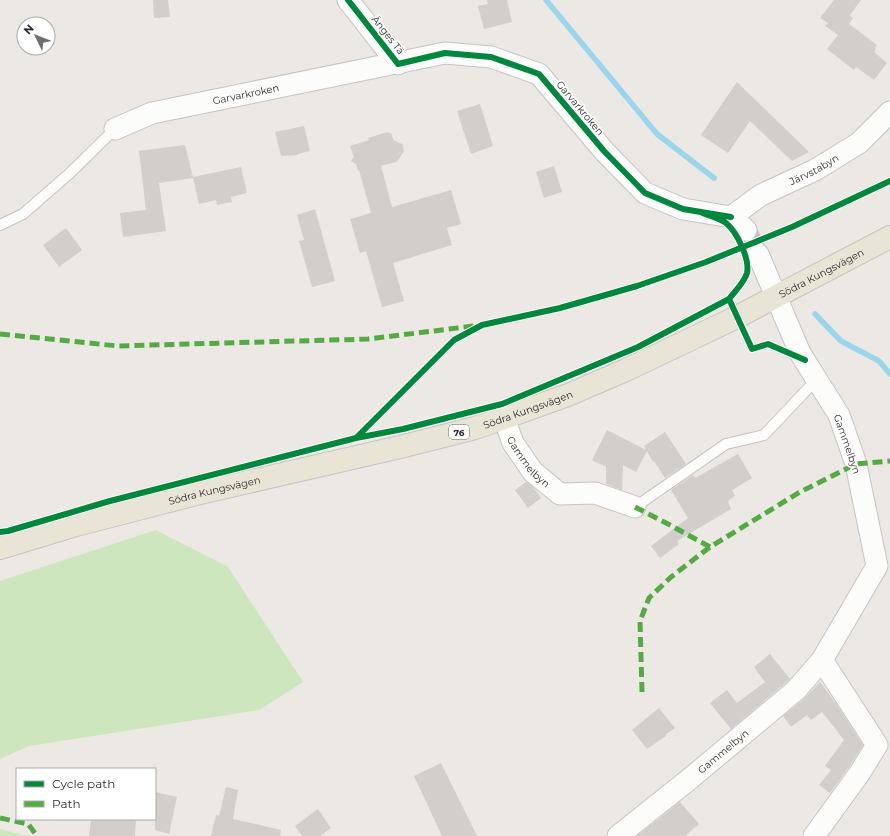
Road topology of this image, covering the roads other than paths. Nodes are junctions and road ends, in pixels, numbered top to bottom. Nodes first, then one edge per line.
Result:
1 (348, 0) edge
2 (398, 64) junction
3 (890, 112) edge
4 (115, 130) joint
5 (738, 224) joint
6 (0, 225) edge
7 (890, 237) edge
8 (758, 254) tunnel mouth
9 (775, 297) junction
10 (818, 379) junction
11 (504, 418) junction
12 (635, 507) joint
13 (0, 548) edge
14 (884, 563) edge
15 (822, 660) junction
16 (618, 836) edge
17 (814, 836) edge

1 - 2 street, Änges Tä
2 - 4 street, Garvarkroken
2 - 5 street, Garvarkroken
3 - 5 street, Järvstabyn
4 - 6 lane, Garvarkroken
7 - 9 main road, Södra Kungsvägen / 76
8 - 9 street, Gammelbyn
9 - 10 street, Gammelbyn
9 - 11 main road, Södra Kungsvägen / 76
10 - 12 lane
10 - 14 street, Gammelbyn
11 - 12 street, Gammelbyn
11 - 13 main road, Södra Kungsvägen / 76
14 - 15 street, Gammelbyn
15 - 16 street, Gammelbyn
15 - 17 street

